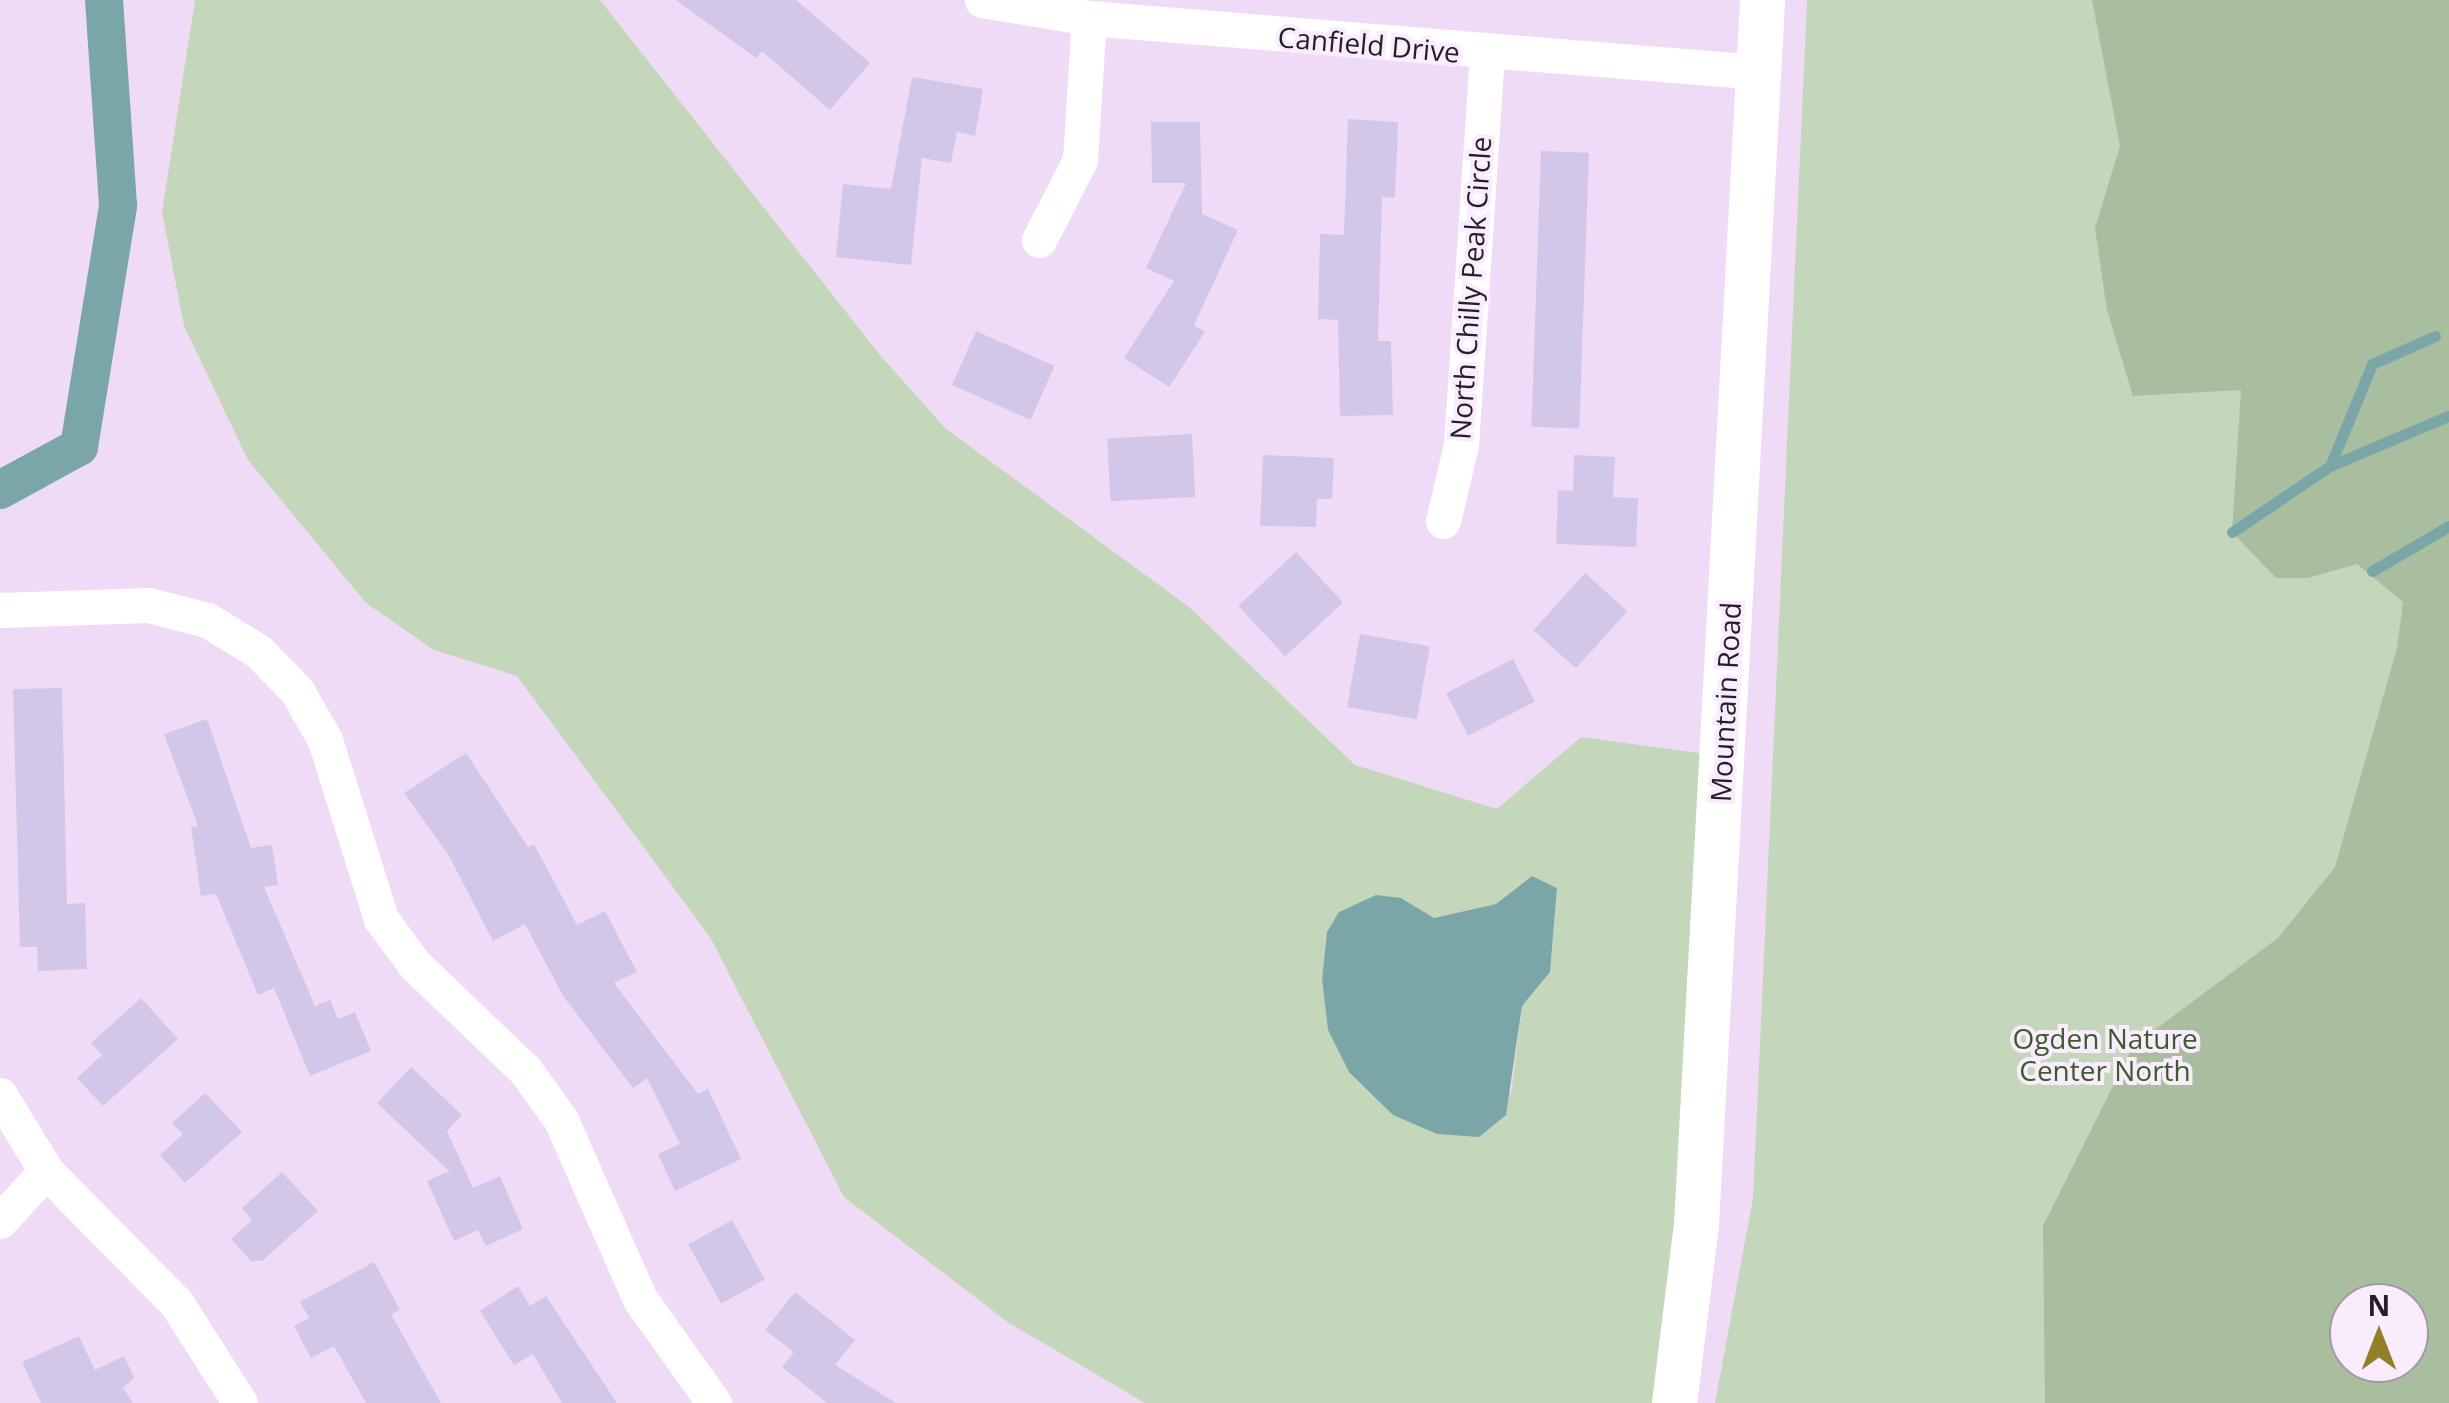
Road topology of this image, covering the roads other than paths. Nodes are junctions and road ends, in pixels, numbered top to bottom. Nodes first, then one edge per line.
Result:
1 (982, 0) edge
2 (1762, 0) edge
3 (1089, 18) junction
4 (1487, 54) junction
5 (1758, 72) junction
6 (1039, 240) dead end
7 (1444, 521) dead end
8 (0, 610) edge
9 (0, 1095) edge
10 (46, 1170) junction
11 (0, 1221) edge
12 (240, 1403) edge
13 (714, 1403) edge
14 (1674, 1403) edge

1 - 3 street, Canfield Drive
2 - 5 street, Mountain Road
3 - 4 street, Canfield Drive
3 - 6 street
4 - 5 street, Canfield Drive
4 - 7 street, North Chilly Peak Circle
5 - 14 street, Mountain Road
8 - 13 street
9 - 10 street
10 - 11 street
10 - 12 street

